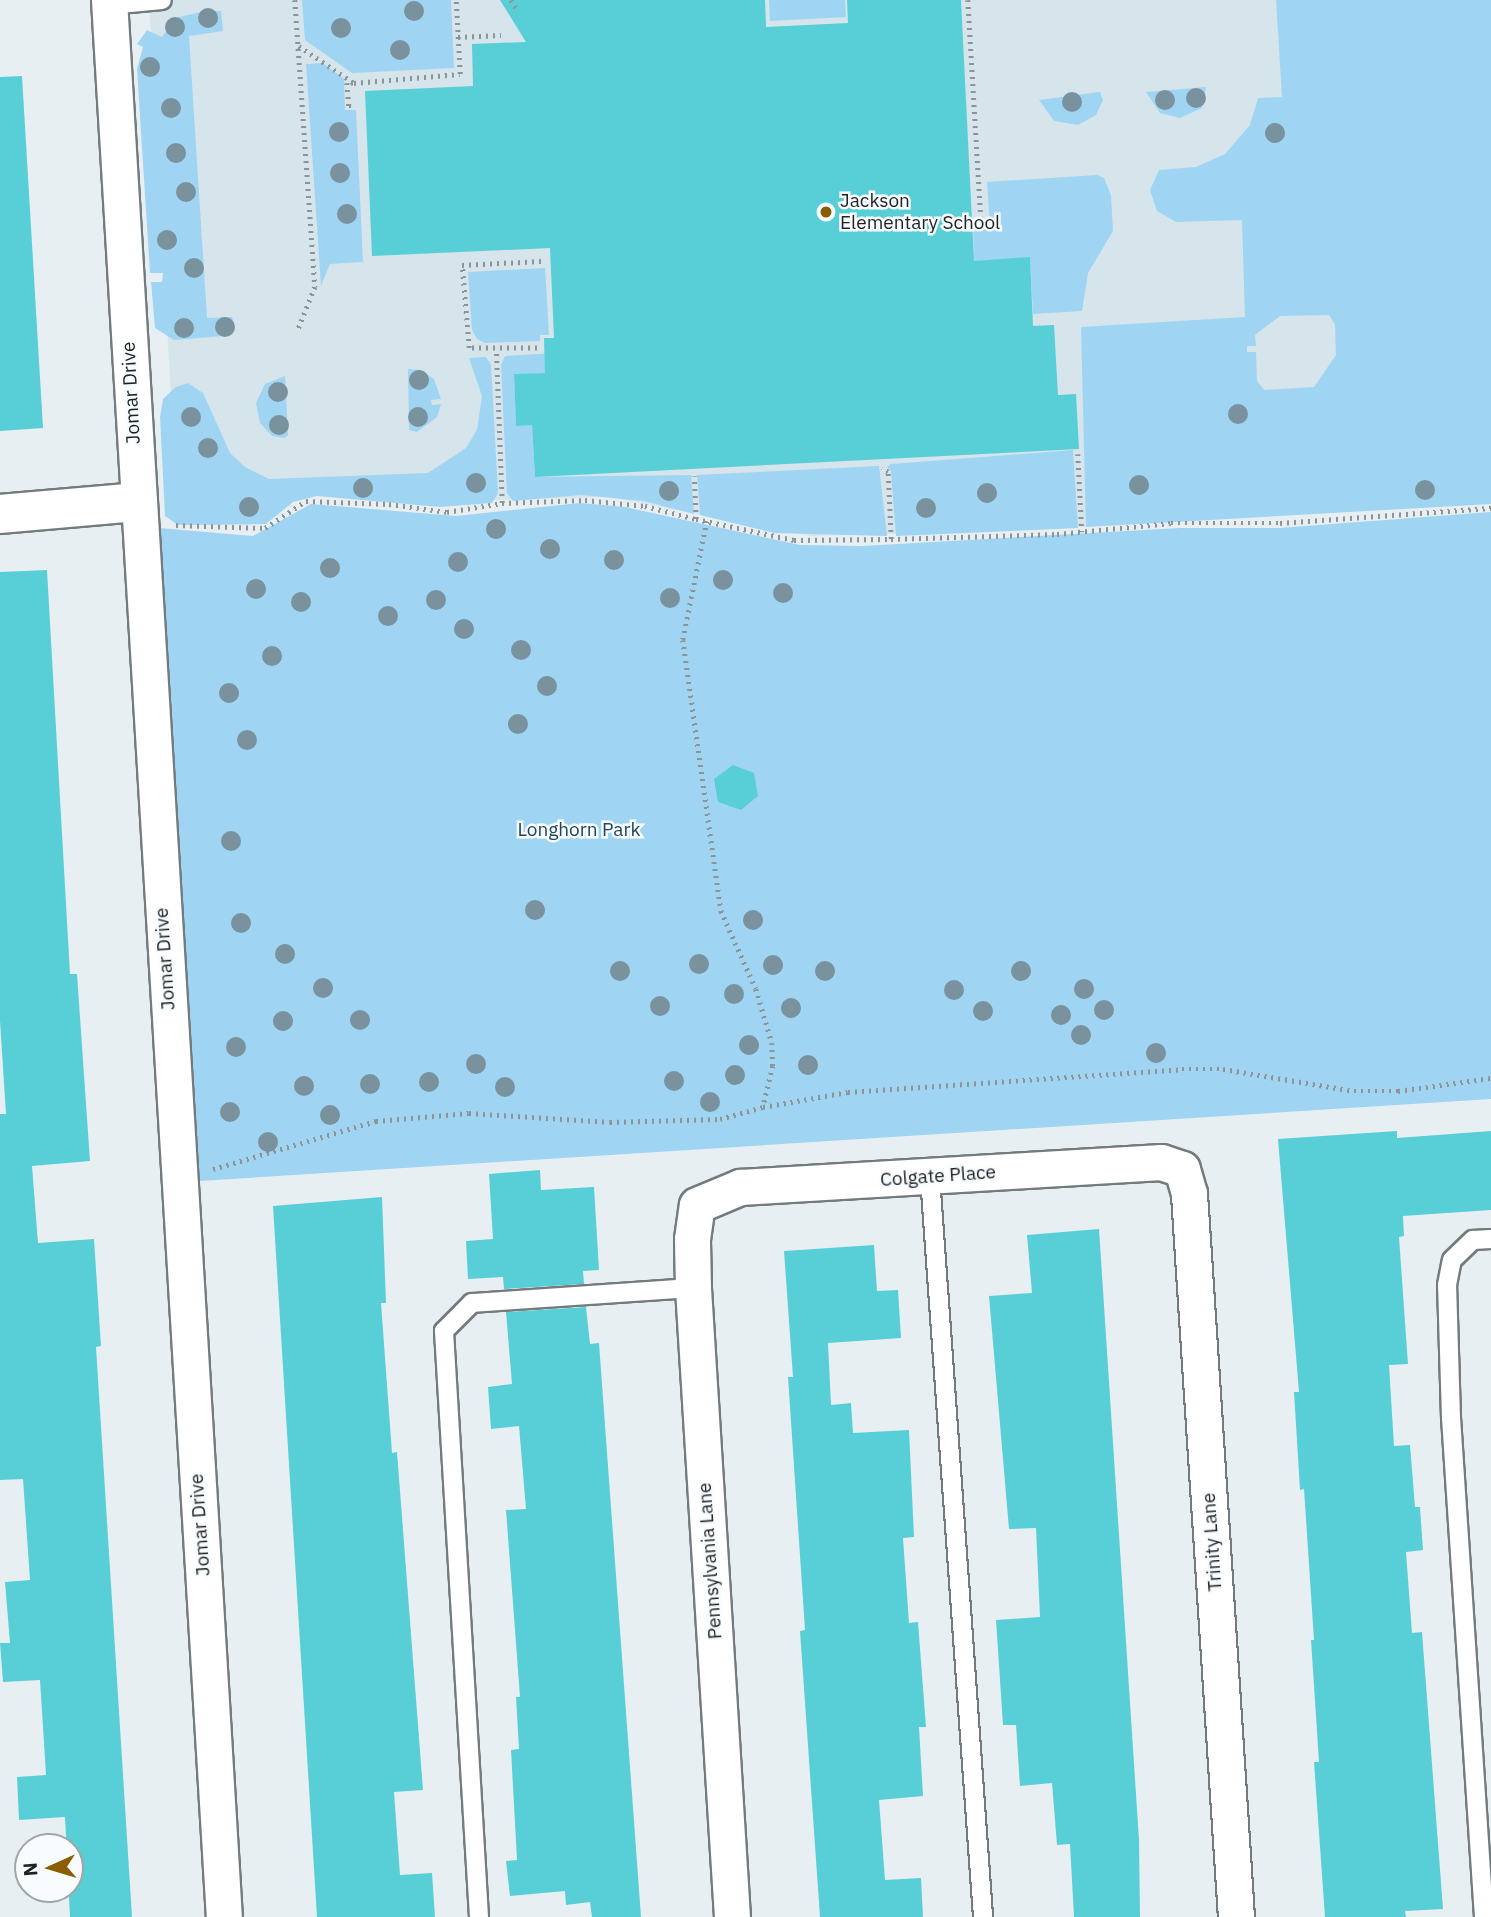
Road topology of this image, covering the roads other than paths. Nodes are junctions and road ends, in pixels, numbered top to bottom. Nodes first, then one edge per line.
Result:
1 (162, 0) edge
2 (109, 3) edge
3 (137, 502) junction
4 (0, 514) edge
5 (1182, 1169) joint
6 (930, 1177) junction
7 (697, 1205) joint
8 (1491, 1239) edge
9 (693, 1288) junction
10 (224, 1917) edge
11 (479, 1917) edge
12 (732, 1917) edge
13 (983, 1917) edge
14 (1236, 1917) edge
15 (1484, 1917) edge

1 - 2 lane
2 - 3 street, Jomar Drive
3 - 4 street
3 - 10 street, Jomar Drive
5 - 6 street, Colgate Place
5 - 14 street, Trinity Lane
6 - 7 street, Colgate Place
6 - 13 lane
7 - 9 street, Pennsylvania Lane
8 - 15 lane
9 - 11 lane
9 - 12 street, Pennsylvania Lane

